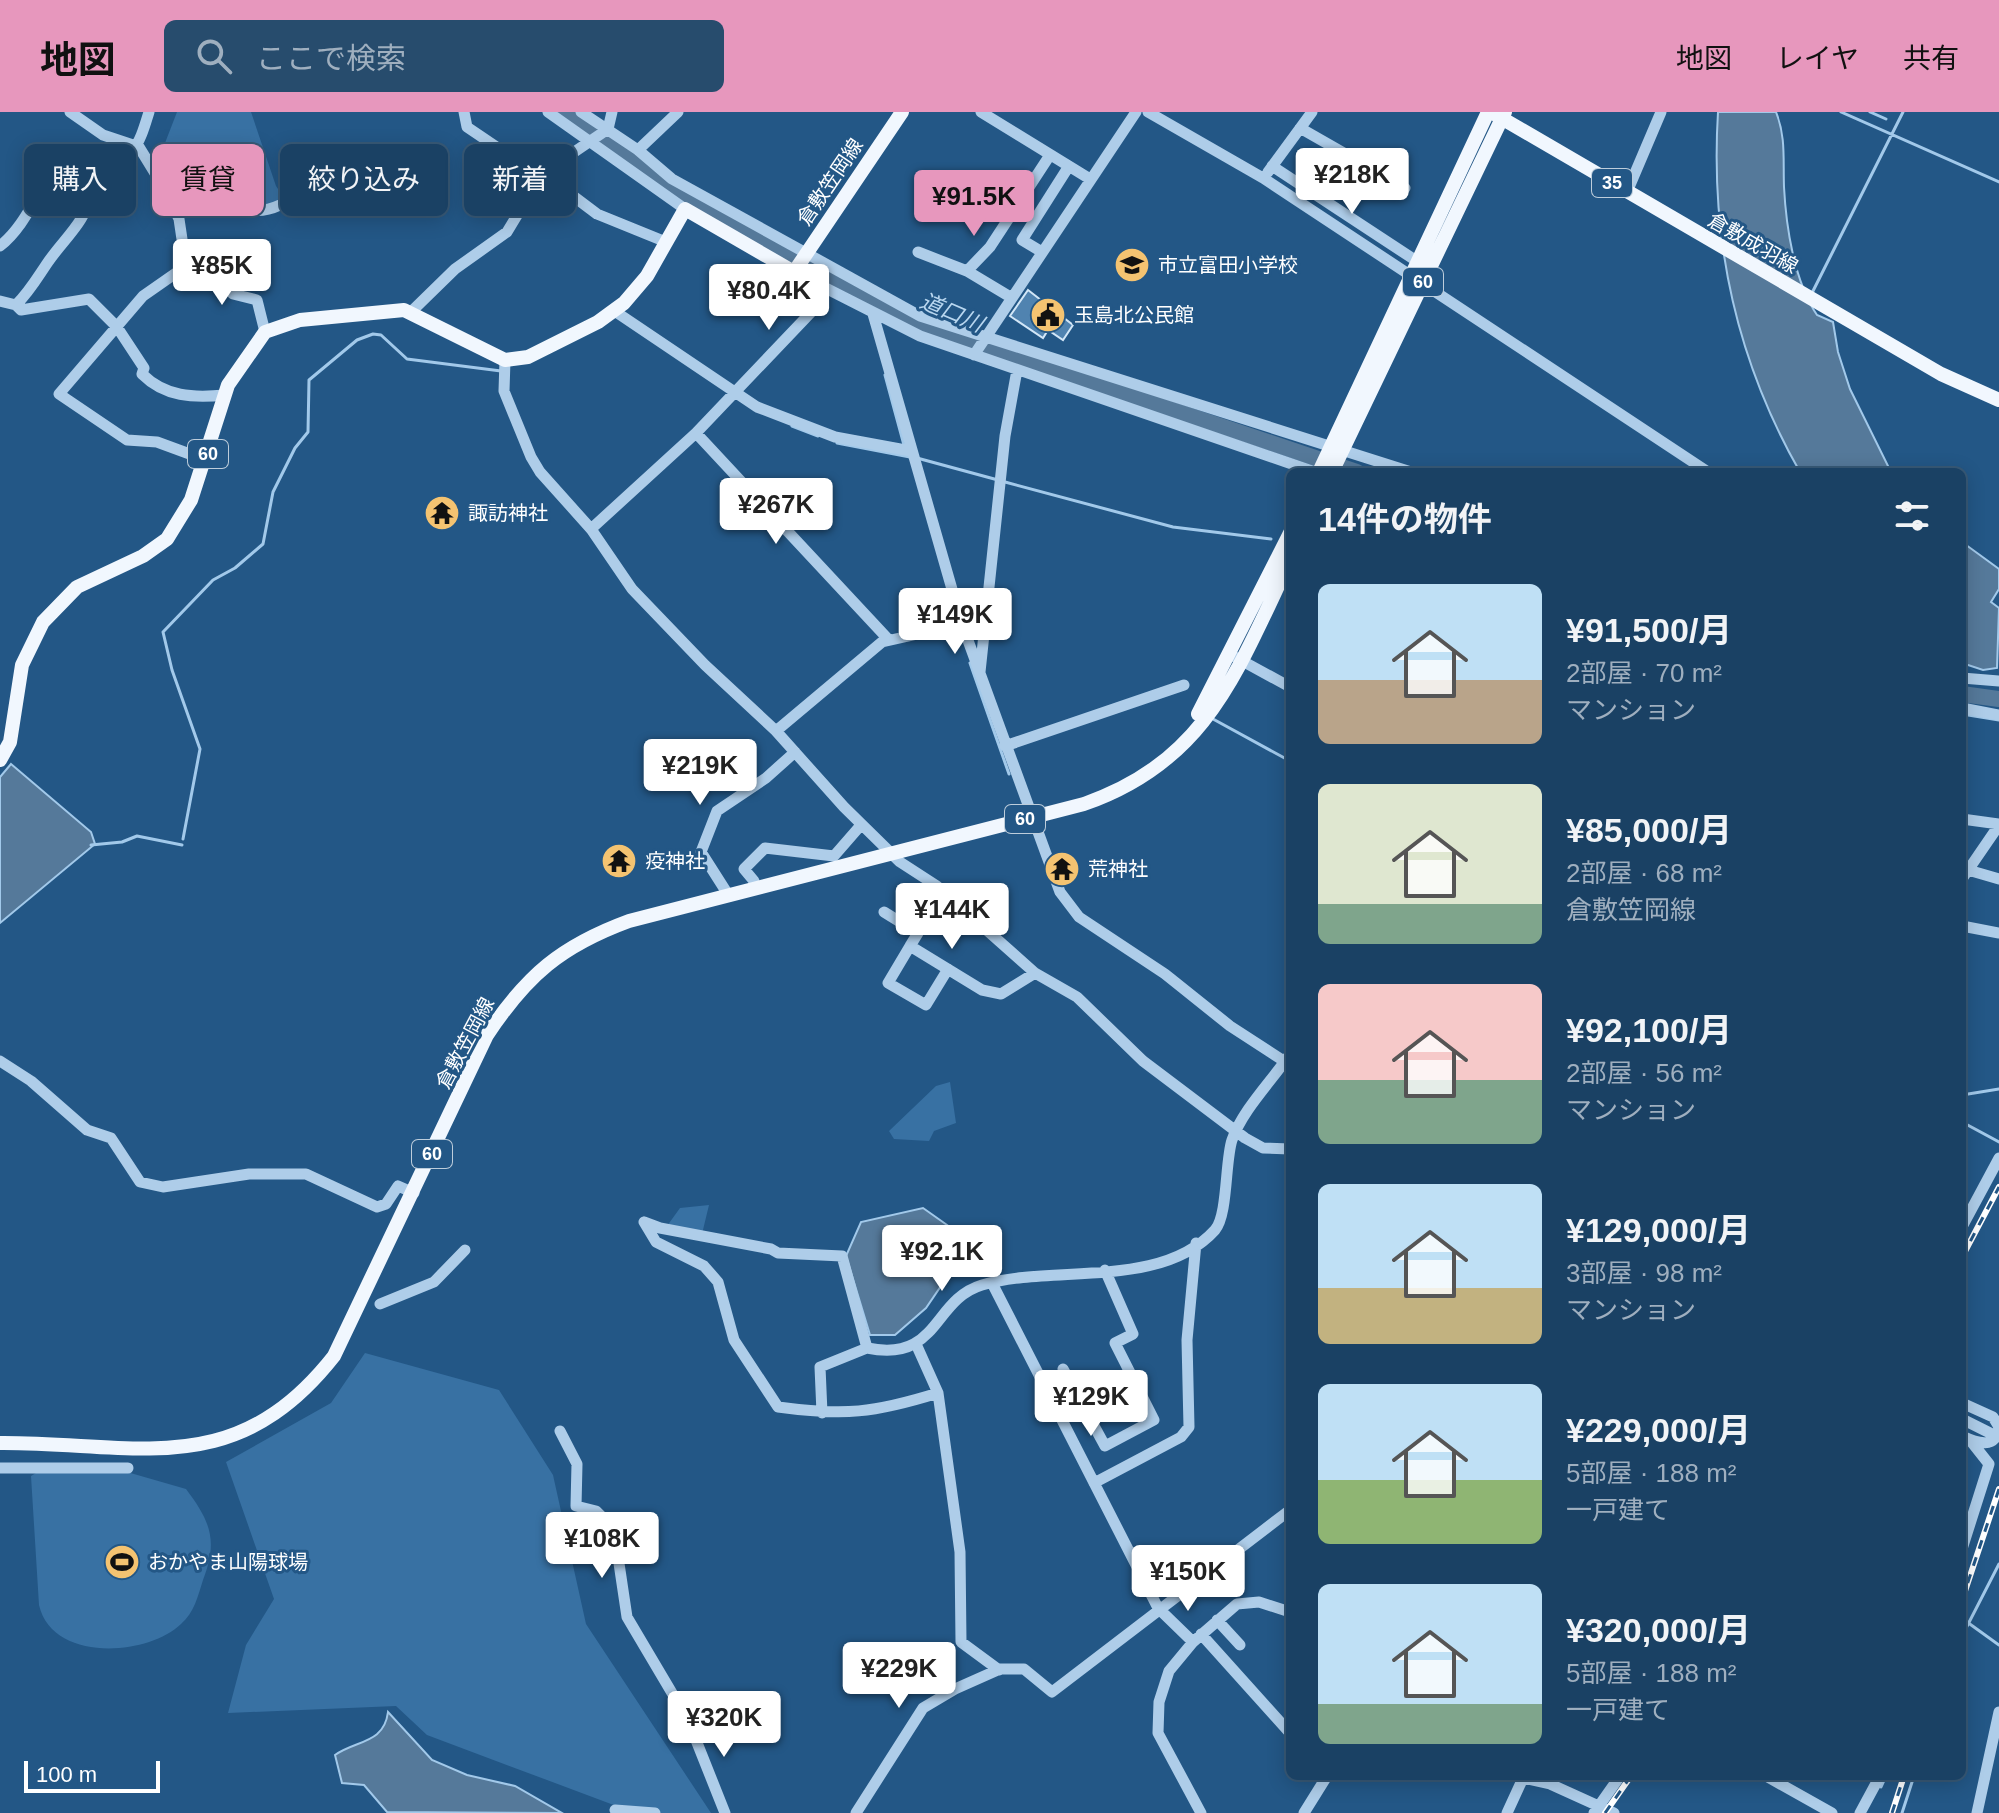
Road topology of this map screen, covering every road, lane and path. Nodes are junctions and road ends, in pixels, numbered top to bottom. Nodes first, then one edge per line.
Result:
1 (70, 112) edge
2 (149, 112) edge
3 (464, 112) edge
4 (548, 112) edge
5 (581, 112) edge
6 (612, 112) edge
7 (678, 112) edge
8 (901, 112) edge
9 (981, 112) edge
10 (1136, 112) edge
11 (1148, 112) edge
12 (1312, 112) edge
13 (1661, 112) edge
14 (1497, 114) edge
15 (1300, 128) junction
16 (605, 130) junction
17 (588, 139) junction
18 (494, 144) edge
19 (139, 147) junction
20 (576, 148) edge
21 (136, 149) edge
22 (638, 150) junction
23 (1050, 155) junction
24 (1069, 166) junction
25 (1272, 166) junction
26 (152, 168) edge
27 (1263, 178) junction
28 (1090, 179) junction
29 (1405, 188) dead end
30 (1627, 192) junction
31 (576, 199) edge
32 (280, 205) dead end
33 (685, 209) junction
34 (264, 210) edge
35 (24, 216) edge
36 (83, 216) edge
37 (177, 216) edge
38 (517, 216) edge
39 (666, 242) junction
40 (0, 246) edge
41 (918, 252) dead end
42 (1042, 252) junction
43 (800, 263) junction
44 (186, 266) junction
45 (967, 271) junction
46 (1417, 274) junction
47 (826, 289) junction
48 (1012, 298) junction
49 (0, 301) edge
50 (16, 305) junction
51 (613, 310) junction
52 (412, 311) junction
53 (873, 314) junction
54 (117, 327) junction
55 (265, 332) junction
56 (984, 339) junction
57 (974, 355) junction
58 (504, 367) junction
59 (1017, 370) junction
60 (735, 394) junction
61 (225, 395) junction
62 (1999, 400) edge
63 (696, 433) junction
64 (1336, 448) junction
65 (911, 451) junction
66 (206, 460) junction
67 (1305, 468) edge
68 (1320, 468) edge
69 (1333, 468) edge
70 (1398, 468) edge
71 (1702, 468) edge
72 (591, 529) junction
73 (1286, 542) edge
74 (1286, 568) edge
75 (960, 625) junction
76 (888, 639) junction
77 (1236, 658) junction
78 (981, 672) junction
79 (1966, 678) edge
80 (1999, 681) edge
81 (1184, 685) dead end
82 (1286, 685) edge
83 (1966, 709) edge
84 (1999, 715) edge
85 (776, 731) junction
86 (1005, 746) junction
87 (795, 752) junction
88 (0, 760) edge
89 (1030, 817) junction
90 (1966, 820) edge
91 (861, 825) junction
92 (1998, 827) edge
93 (891, 853) junction
94 (1966, 874) edge
95 (1966, 875) edge
96 (1999, 879) edge
97 (754, 881) dead end
98 (729, 896) junction
99 (884, 912) dead end
100 (1966, 927) edge
101 (1999, 933) edge
102 (910, 946) junction
103 (948, 969) junction
104 (1035, 973) junction
105 (0, 1061) edge
106 (1286, 1063) edge
107 (1236, 1132) junction
108 (1286, 1149) edge
109 (1999, 1158) edge
110 (414, 1193) junction
111 (1966, 1220) edge
112 (1196, 1243) junction
113 (465, 1250) dead end
114 (1105, 1270) junction
115 (992, 1283) junction
116 (380, 1304) dead end
117 (916, 1344) junction
118 (867, 1348) junction
119 (1063, 1369) dead end
120 (938, 1393) junction
121 (1966, 1405) edge
122 (822, 1413) junction
123 (1966, 1421) edge
124 (560, 1431) dead end
125 (1990, 1433) dead end
126 (1966, 1438) edge
127 (0, 1443) edge
128 (0, 1468) edge
129 (128, 1468) dead end
130 (1094, 1483) junction
131 (1286, 1513) edge
132 (1966, 1536) edge
133 (1158, 1608) junction
134 (1286, 1610) edge
135 (1217, 1620) junction
136 (1197, 1638) junction
137 (1240, 1645) dead end
138 (999, 1670) junction
139 (1999, 1712) edge
140 (1286, 1729) edge
141 (1325, 1780) edge
142 (1520, 1780) edge
143 (1533, 1780) edge
144 (1617, 1780) edge
145 (1773, 1780) edge
146 (1878, 1780) edge
147 (1596, 1810) edge
148 (1309, 1811) edge
149 (617, 1813) edge
150 (655, 1813) edge
151 (725, 1813) edge
152 (856, 1813) edge
153 (1201, 1813) edge
154 (1507, 1813) edge
155 (1614, 1813) edge
156 (1832, 1813) edge
157 (1860, 1813) edge
158 (1977, 1813) edge

1 - 19 street
2 - 19 street
3 - 18 street
4 - 17 street
5 - 16 street
6 - 16 street
7 - 22 street
8 - 43 main road, 倉敷笠岡線
9 - 23 street
10 - 28 street
11 - 27 street
12 - 15 street
13 - 30 street
14 - 30 main road, 倉敷成羽線 / 35
14 - 46 main road, 60
14 - 46 main road, 60
15 - 25 street
15 - 29 street
16 - 17 street
16 - 22 street
17 - 20 street
17 - 33 street
19 - 21 street
19 - 26 street
22 - 43 street
23 - 24 street
23 - 45 street
24 - 28 street
24 - 42 street
25 - 27 street
25 - 46 street
27 - 46 street
28 - 42 street
30 - 62 main road, 倉敷成羽線 / 35
31 - 39 street
32 - 34 street
33 - 39 main road
33 - 43 main road
35 - 40 street
36 - 50 street
37 - 44 street
38 - 52 street
39 - 51 main road
41 - 45 street
42 - 48 street
43 - 47 street
43 - 56 street
44 - 54 street
44 - 55 street
45 - 48 street
46 - 64 main road, 60
46 - 71 street
47 - 53 street
47 - 60 street
48 - 56 street
49 - 50 street
50 - 54 street
51 - 58 main road
51 - 60 street
52 - 55 main road
52 - 58 main road
53 - 57 street
53 - 65 street
54 - 61 street
54 - 66 street
55 - 61 main road, 60
56 - 57 street
56 - 64 street
57 - 59 street
58 - 72 street
59 - 67 street
59 - 78 street
60 - 63 street
60 - 65 street
61 - 66 main road, 60
63 - 72 street
63 - 76 street
64 - 68 main road, 60
64 - 69 main road, 60
64 - 70 street
65 - 75 street
66 - 88 main road, 60
72 - 85 street
73 - 77 main road, 倉敷笠岡線 / 60
74 - 77 main road, 倉敷笠岡線 / 60
75 - 76 street
75 - 78 street
76 - 85 street
77 - 82 street
77 - 89 main road, 倉敷笠岡線 / 60
78 - 86 street
79 - 80 street
81 - 86 street
83 - 84 street
85 - 87 street
86 - 89 street
87 - 91 street
87 - 98 street
89 - 93 main road, 倉敷笠岡線 / 60
89 - 106 street
90 - 92 street
91 - 93 street
91 - 97 street
92 - 94 street
93 - 98 main road, 倉敷笠岡線 / 60
93 - 104 street
95 - 96 street
98 - 110 main road, 倉敷笠岡線 / 60
99 - 102 street
100 - 101 street
102 - 103 street
102 - 103 street
103 - 104 street
104 - 107 street
105 - 110 street
106 - 107 street
107 - 108 street
107 - 112 street
109 - 111 street
110 - 127 main road, 倉敷笠岡線 / 60
112 - 114 street
112 - 130 street
113 - 116 street
114 - 115 street
114 - 119 street
115 - 117 street
115 - 130 street
117 - 118 street
117 - 120 street
118 - 122 street
118 - 122 street
120 - 122 street
120 - 138 street
121 - 126 street
123 - 125 street
124 - 151 street
126 - 132 street
128 - 129 street
130 - 133 street
131 - 133 street
133 - 136 street
133 - 138 street
134 - 135 street
135 - 136 street
135 - 137 street
136 - 140 street
136 - 153 street
138 - 152 street
139 - 158 street
141 - 148 street
142 - 154 street
143 - 147 street
144 - 147 street
145 - 156 street
146 - 157 street
147 - 155 street
149 - 150 street

